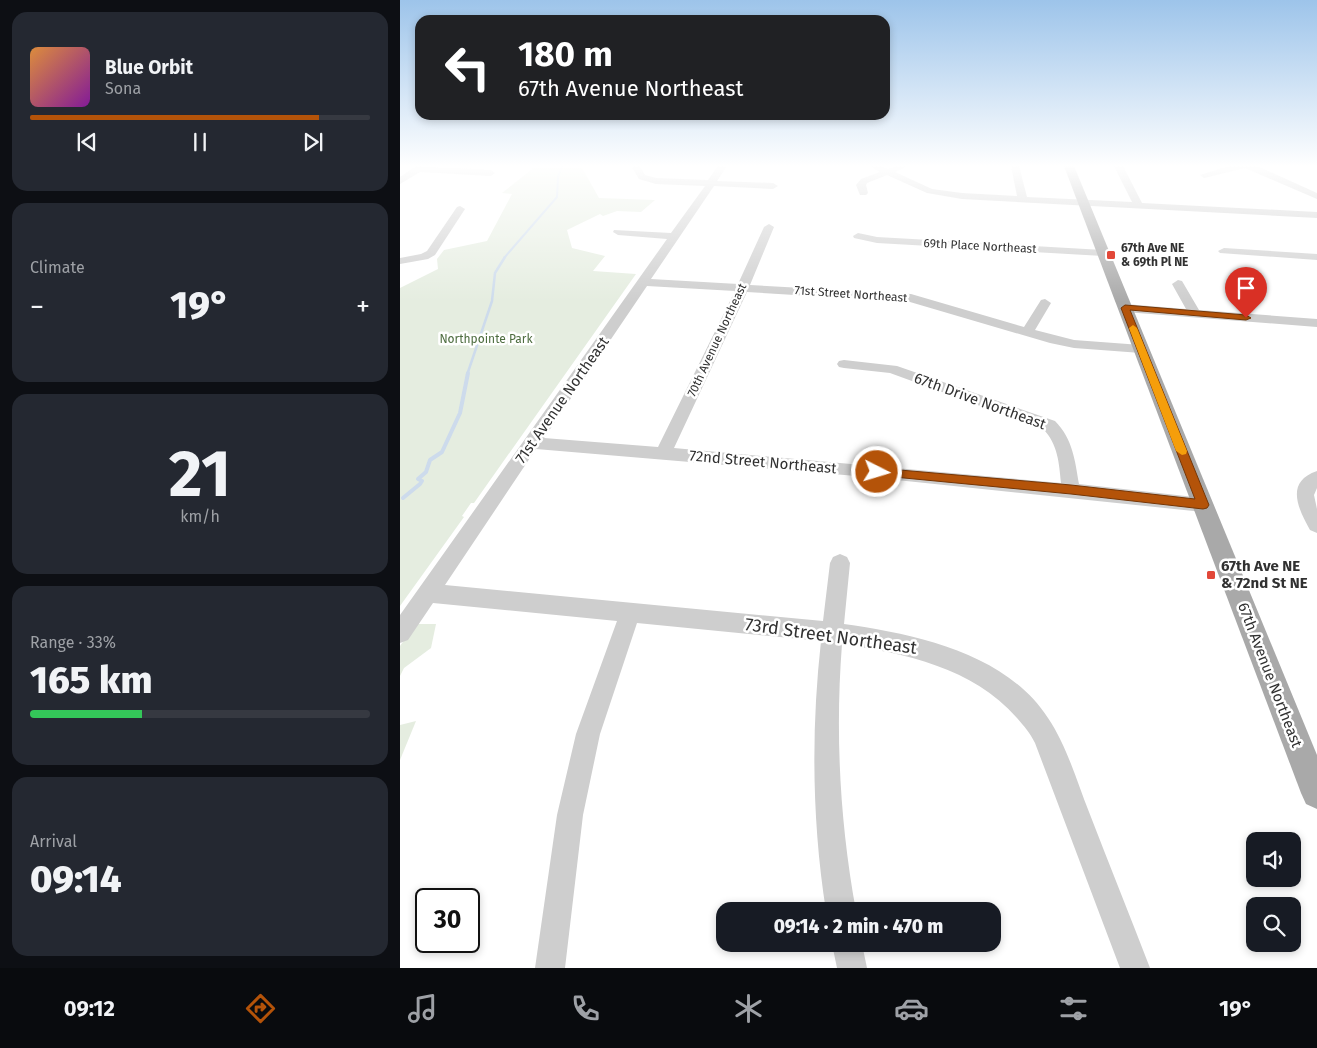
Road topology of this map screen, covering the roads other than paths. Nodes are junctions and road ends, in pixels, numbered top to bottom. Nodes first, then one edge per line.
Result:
1 (459, 211) edge
2 (692, 211) edge
3 (1086, 211) edge
4 (1241, 211) edge
5 (1317, 215) edge
6 (769, 227) dead end
7 (618, 232) dead end
8 (675, 236) junction
9 (858, 236) dead end
10 (1224, 251) dead end
11 (1103, 253) junction
12 (1317, 257) edge
13 (400, 261) edge
14 (644, 282) junction
15 (1178, 284) dead end
16 (743, 287) junction
17 (1045, 303) dead end
18 (1125, 308) junction
19 (1194, 313) junction
20 (1317, 323) edge
21 (1027, 332) junction
22 (1141, 349) junction
23 (844, 364) dead end
24 (532, 443) junction
25 (663, 453) junction
26 (1312, 482) edge
27 (1071, 490) junction
28 (1203, 505) junction
29 (1317, 525) edge
30 (840, 563) dead end
31 (428, 593) junction
32 (630, 613) junction
33 (831, 632) junction
34 (400, 633) edge
35 (1317, 793) edge
36 (839, 902) edge
37 (849, 952) edge
38 (550, 968) edge
39 (852, 968) edge
40 (1135, 968) edge

1 - 13 street
2 - 8 street, 71st Avenue Northeast
3 - 11 main road, 67th Avenue Northeast
4 - 5 street
6 - 16 street, 70th Avenue Northeast
7 - 8 street
8 - 14 street, 71st Avenue Northeast
9 - 11 street, 69th Place Northeast
10 - 12 street
11 - 18 main road, 67th Avenue Northeast
14 - 16 street, 71st Street Northeast
14 - 24 street, 71st Avenue Northeast
15 - 19 street
16 - 21 street, 71st Street Northeast
16 - 25 street, 70th Avenue Northeast
17 - 21 street
18 - 19 street
18 - 22 main road, 67th Avenue Northeast
19 - 20 street
21 - 22 street, 71st Street Northeast
22 - 28 main road, 67th Avenue Northeast
23 - 27 street, 67th Drive Northeast
24 - 25 street, 72nd Street Northeast
24 - 31 street, 71st Avenue Northeast
25 - 27 street, 72nd Street Northeast
26 - 29 street
27 - 28 street, 72nd Street Northeast
28 - 35 main road, 67th Avenue Northeast
30 - 33 street
31 - 32 street, 73rd Street Northeast
31 - 34 street, 71st Avenue Northeast
32 - 33 street, 73rd Street Northeast
32 - 38 street
33 - 36 street
33 - 40 street, 73rd Street Northeast
37 - 39 street

